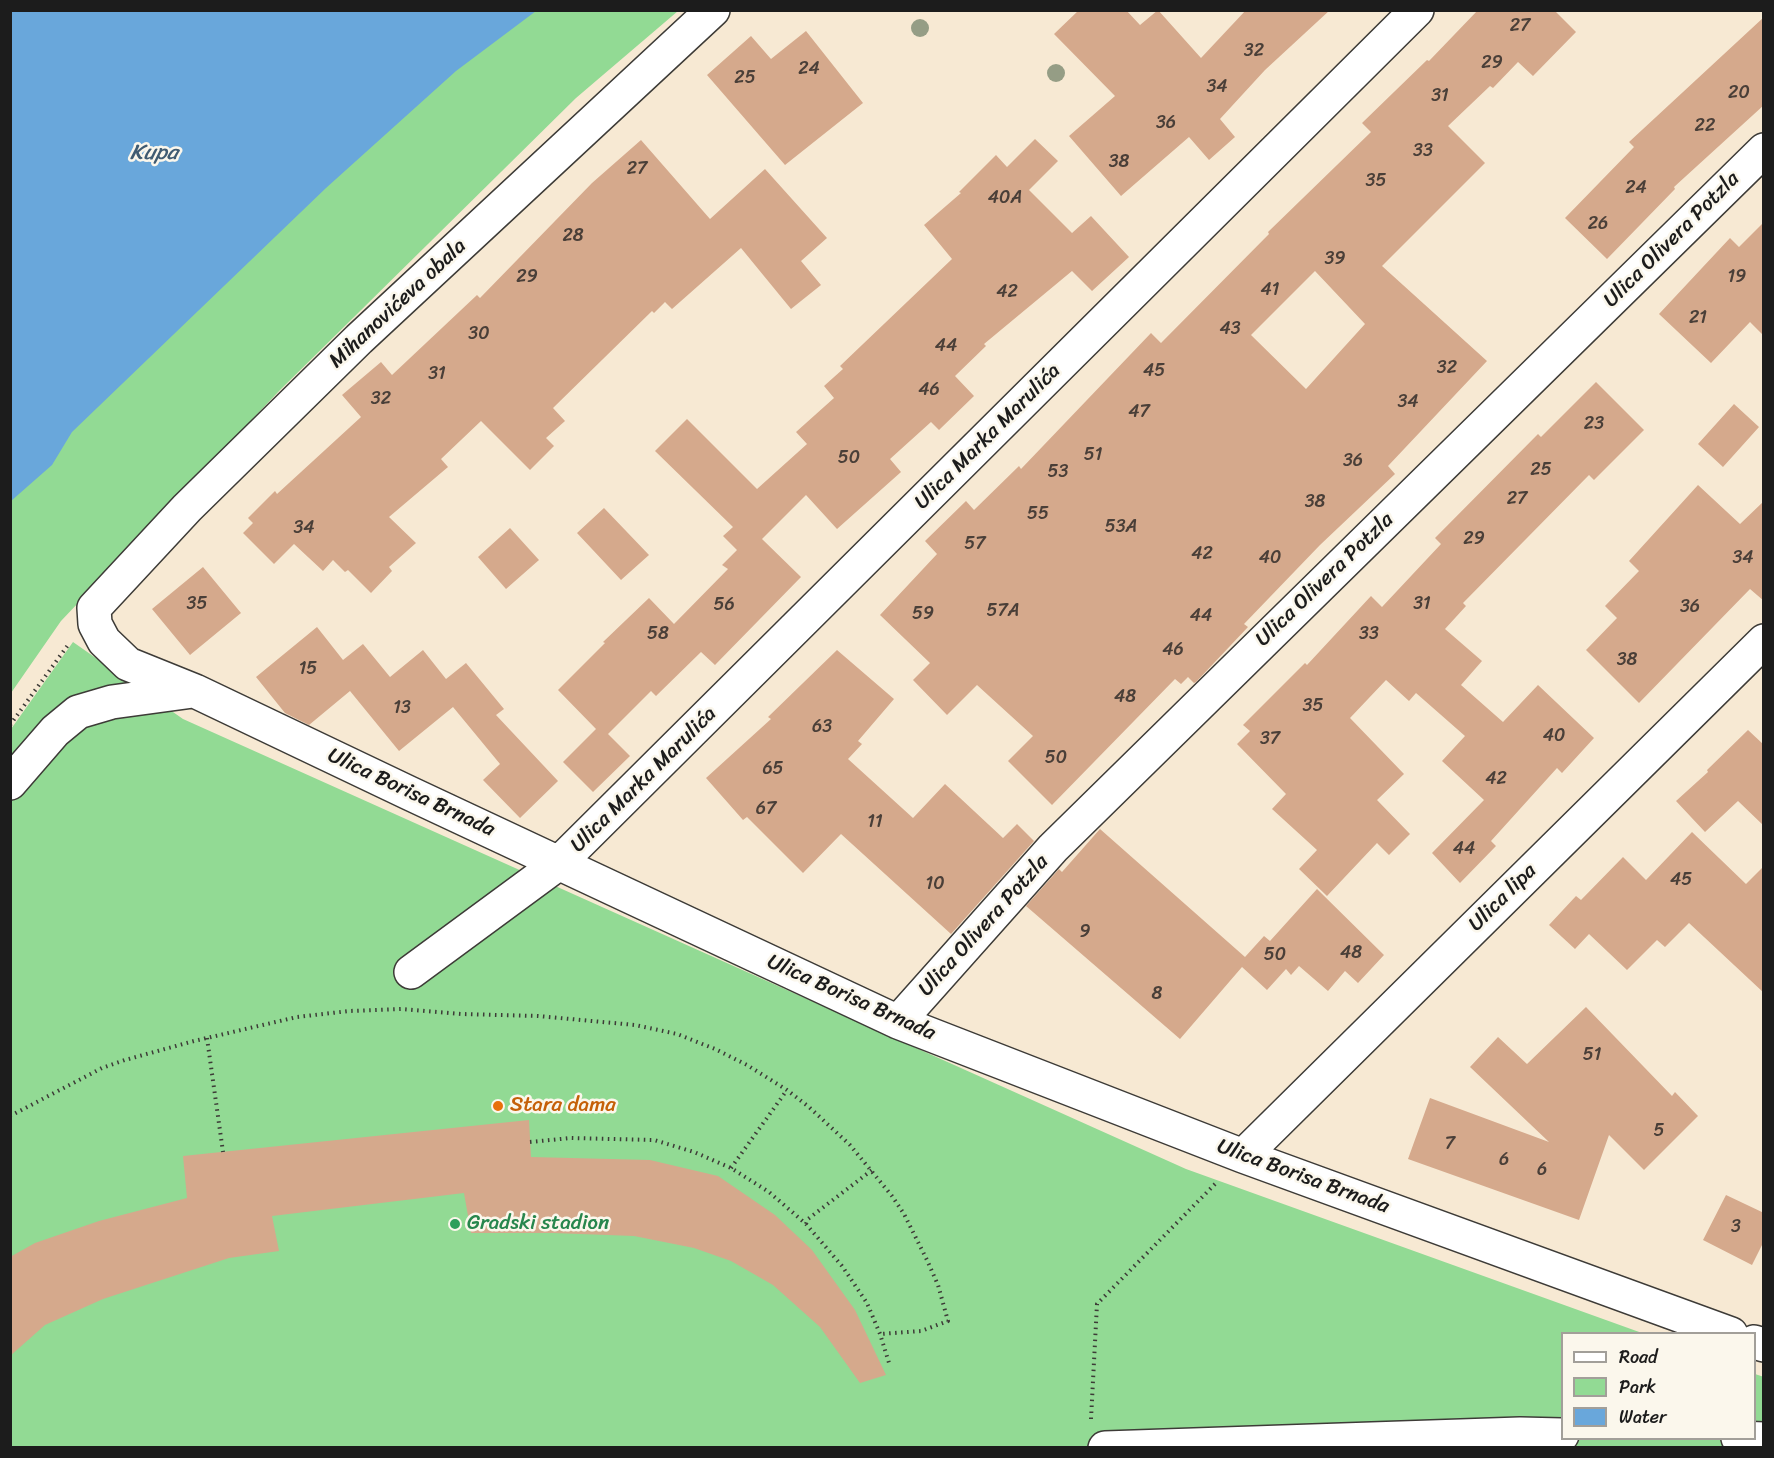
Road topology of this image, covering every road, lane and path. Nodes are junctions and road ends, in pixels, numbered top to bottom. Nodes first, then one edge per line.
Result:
1 (713, 10) edge
2 (1417, 10) edge
3 (1764, 150) edge
4 (94, 608) junction
5 (1764, 641) edge
6 (195, 691) junction
7 (10, 725) edge
8 (10, 783) edge
9 (560, 863) junction
10 (411, 972) dead end
11 (898, 1022) junction
12 (207, 1038) junction
13 (787, 1090) junction
14 (10, 1116) edge
15 (530, 1142) dead end
16 (224, 1152) dead end
17 (1243, 1156) junction
18 (731, 1168) junction
19 (872, 1170) junction
20 (806, 1224) junction
21 (1726, 1332) edge
22 (880, 1334) junction
23 (890, 1366) dead end
24 (1561, 1435) edge
25 (1098, 1436) edge
26 (1518, 1441) edge

1 - 4 street, Mihanovićeva obala
2 - 9 street, Ulica Marka Marulića
3 - 11 street, Ulica Olivera Potzla
4 - 6 street, Ulica Borisa Brnada
4 - 7 path
5 - 17 street, Ulica lipa
6 - 8 street
6 - 9 street, Ulica Borisa Brnada
9 - 10 street, Ulica Marka Marulića
9 - 11 street, Ulica Borisa Brnada
11 - 17 street, Ulica Borisa Brnada
12 - 13 path
12 - 14 path
12 - 16 path
13 - 18 path
13 - 19 path
15 - 18 path
17 - 21 street, Ulica Borisa Brnada
17 - 25 path
18 - 20 path
19 - 20 path
19 - 22 path
20 - 22 path
22 - 23 path
24 - 26 street
25 - 26 street

